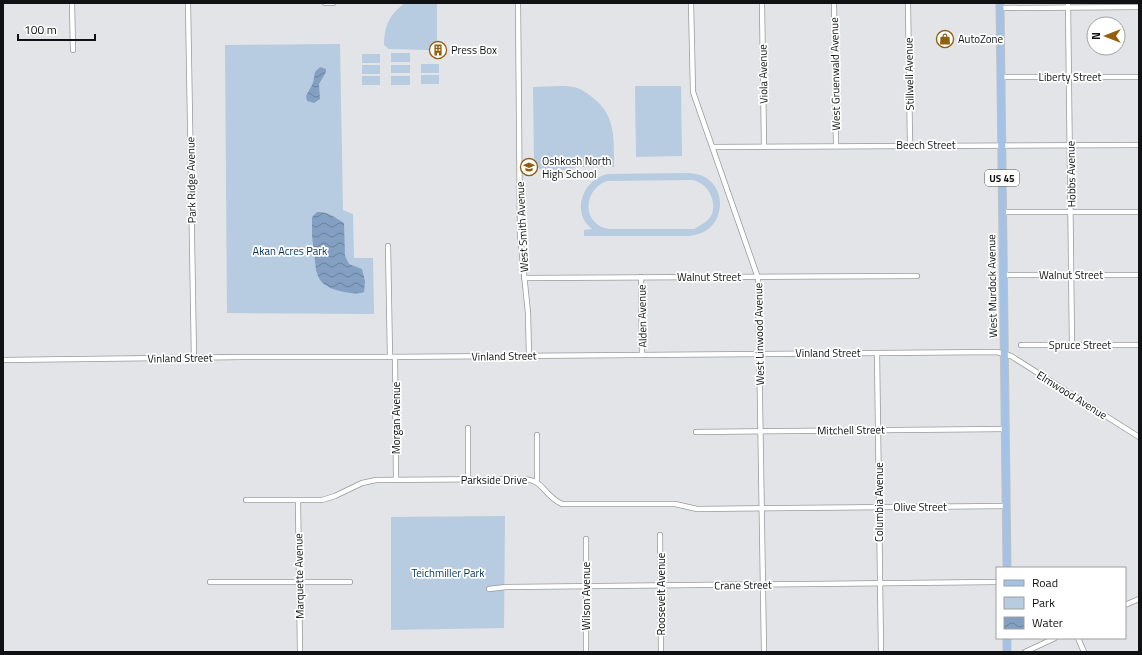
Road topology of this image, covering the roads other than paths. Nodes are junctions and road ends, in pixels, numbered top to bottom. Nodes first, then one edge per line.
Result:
1 (72, 3) edge
2 (188, 3) edge
3 (325, 3) edge
4 (333, 3) edge
5 (518, 3) edge
6 (691, 3) edge
7 (762, 3) edge
8 (834, 3) edge
9 (908, 3) edge
10 (1000, 5) edge
11 (1069, 5) edge
12 (1139, 7) edge
13 (73, 50) dead end
14 (1001, 77) junction
15 (1070, 77) junction
16 (1139, 77) edge
17 (836, 145) junction
18 (910, 145) junction
19 (1002, 145) junction
20 (1070, 145) junction
21 (1139, 145) edge
22 (764, 146) junction
23 (713, 147) junction
24 (1002, 212) junction
25 (1071, 212) junction
26 (1139, 212) edge
27 (388, 246) dead end
28 (1003, 275) junction
29 (1139, 275) edge
30 (917, 276) dead end
31 (1072, 276) junction
32 (642, 277) junction
33 (524, 278) junction
34 (758, 278) junction
35 (1021, 345) dead end
36 (1139, 345) edge
37 (1072, 346) junction
38 (760, 353) junction
39 (877, 353) junction
40 (642, 354) junction
41 (1004, 354) junction
42 (529, 356) junction
43 (392, 357) junction
44 (194, 358) junction
45 (3, 360) edge
46 (468, 428) dead end
47 (1005, 429) junction
48 (878, 430) junction
49 (760, 431) junction
50 (696, 432) dead end
51 (537, 435) dead end
52 (1139, 438) edge
53 (396, 480) junction
54 (468, 480) junction
55 (537, 482) junction
56 (246, 500) dead end
57 (298, 501) junction
58 (1006, 506) junction
59 (878, 507) junction
60 (762, 508) junction
61 (660, 535) dead end
62 (586, 539) dead end
63 (1007, 567) edge
64 (210, 582) dead end
65 (350, 582) dead end
66 (996, 582) edge
67 (300, 583) junction
68 (763, 584) junction
69 (879, 584) junction
70 (585, 586) junction
71 (660, 586) junction
72 (489, 589) dead end
73 (1139, 599) edge
74 (1126, 605) edge
75 (1007, 639) edge
76 (1054, 639) edge
77 (1078, 639) edge
78 (300, 652) edge
79 (586, 652) edge
80 (661, 652) edge
81 (764, 652) edge
82 (881, 652) edge
83 (1007, 652) edge
84 (1025, 652) edge
85 (1084, 652) edge

1 - 13 street
2 - 44 street, Park Ridge Avenue
3 - 4 street
5 - 33 street, West Smith Avenue
6 - 23 street, West Linwood Avenue
7 - 22 street, Viola Avenue
8 - 17 street, West Gruenwald Avenue
9 - 18 street, Stillwell Avenue
10 - 11 street
10 - 14 main road, West Murdock Avenue / US 45
11 - 12 street
11 - 15 street, Hobbs Avenue
14 - 15 street, Liberty Street
14 - 19 main road, West Murdock Avenue / US 45
15 - 16 street, Liberty Street
15 - 20 street, Hobbs Avenue
17 - 18 street, Beech Street
17 - 22 street, Beech Street
18 - 19 street, Beech Street
19 - 20 street, Beech Street
19 - 24 main road, West Murdock Avenue / US 45
20 - 21 street, Beech Street
20 - 25 street, Hobbs Avenue
22 - 23 street, Beech Street
23 - 34 street, West Linwood Avenue
24 - 25 street
24 - 28 main road, West Murdock Avenue / US 45
25 - 26 street
25 - 31 street, Hobbs Avenue
27 - 43 street, Morgan Avenue
28 - 31 street, Walnut Street
28 - 41 main road, West Murdock Avenue / US 45
29 - 31 street, Walnut Street
30 - 34 street, Walnut Street
31 - 37 street, Hobbs Avenue
32 - 33 street, Walnut Street
32 - 34 street, Walnut Street
32 - 40 street, Alden Avenue
33 - 42 street, West Smith Avenue
34 - 38 street, West Linwood Avenue
35 - 37 street, Spruce Street
36 - 37 street, Spruce Street
38 - 39 street, Vinland Street
38 - 40 street, Vinland Street
38 - 49 street, West Linwood Avenue
39 - 41 street, Vinland Street
39 - 48 street, Columbia Avenue
40 - 42 street, Vinland Street
41 - 47 main road, West Murdock Avenue / US 45
41 - 52 street, Elmwood Avenue
42 - 43 street, Vinland Street
43 - 44 street, Vinland Street
43 - 53 street, Morgan Avenue
44 - 45 street, Vinland Street
46 - 54 street
47 - 48 street, Mitchell Street
47 - 58 main road, West Murdock Avenue / US 45
48 - 49 street, Mitchell Street
48 - 59 street, Columbia Avenue
49 - 50 street, Mitchell Street
49 - 60 street, West Linwood Avenue
51 - 55 street
53 - 54 street, Parkside Drive
53 - 57 street, Parkside Drive
54 - 55 street, Parkside Drive
55 - 60 street, Parkside Drive
56 - 57 street, Parkside Drive
57 - 67 street, Marquette Avenue
58 - 59 street, Olive Street
58 - 63 main road, West Murdock Avenue / US 45
59 - 60 street, Olive Street
59 - 69 street, Columbia Avenue
60 - 68 street, West Linwood Avenue
61 - 71 street, Roosevelt Avenue
62 - 70 street, Wilson Avenue
64 - 67 street
65 - 67 street
66 - 69 street, Crane Street
67 - 78 street, Marquette Avenue
68 - 69 street, Crane Street
68 - 71 street, Crane Street
68 - 81 street, West Linwood Avenue
69 - 82 street, Columbia Avenue
70 - 71 street, Crane Street
70 - 72 street, Crane Street
70 - 79 street, Wilson Avenue
71 - 80 street, Roosevelt Avenue
73 - 74 street
75 - 83 main road
76 - 84 street
77 - 85 street

